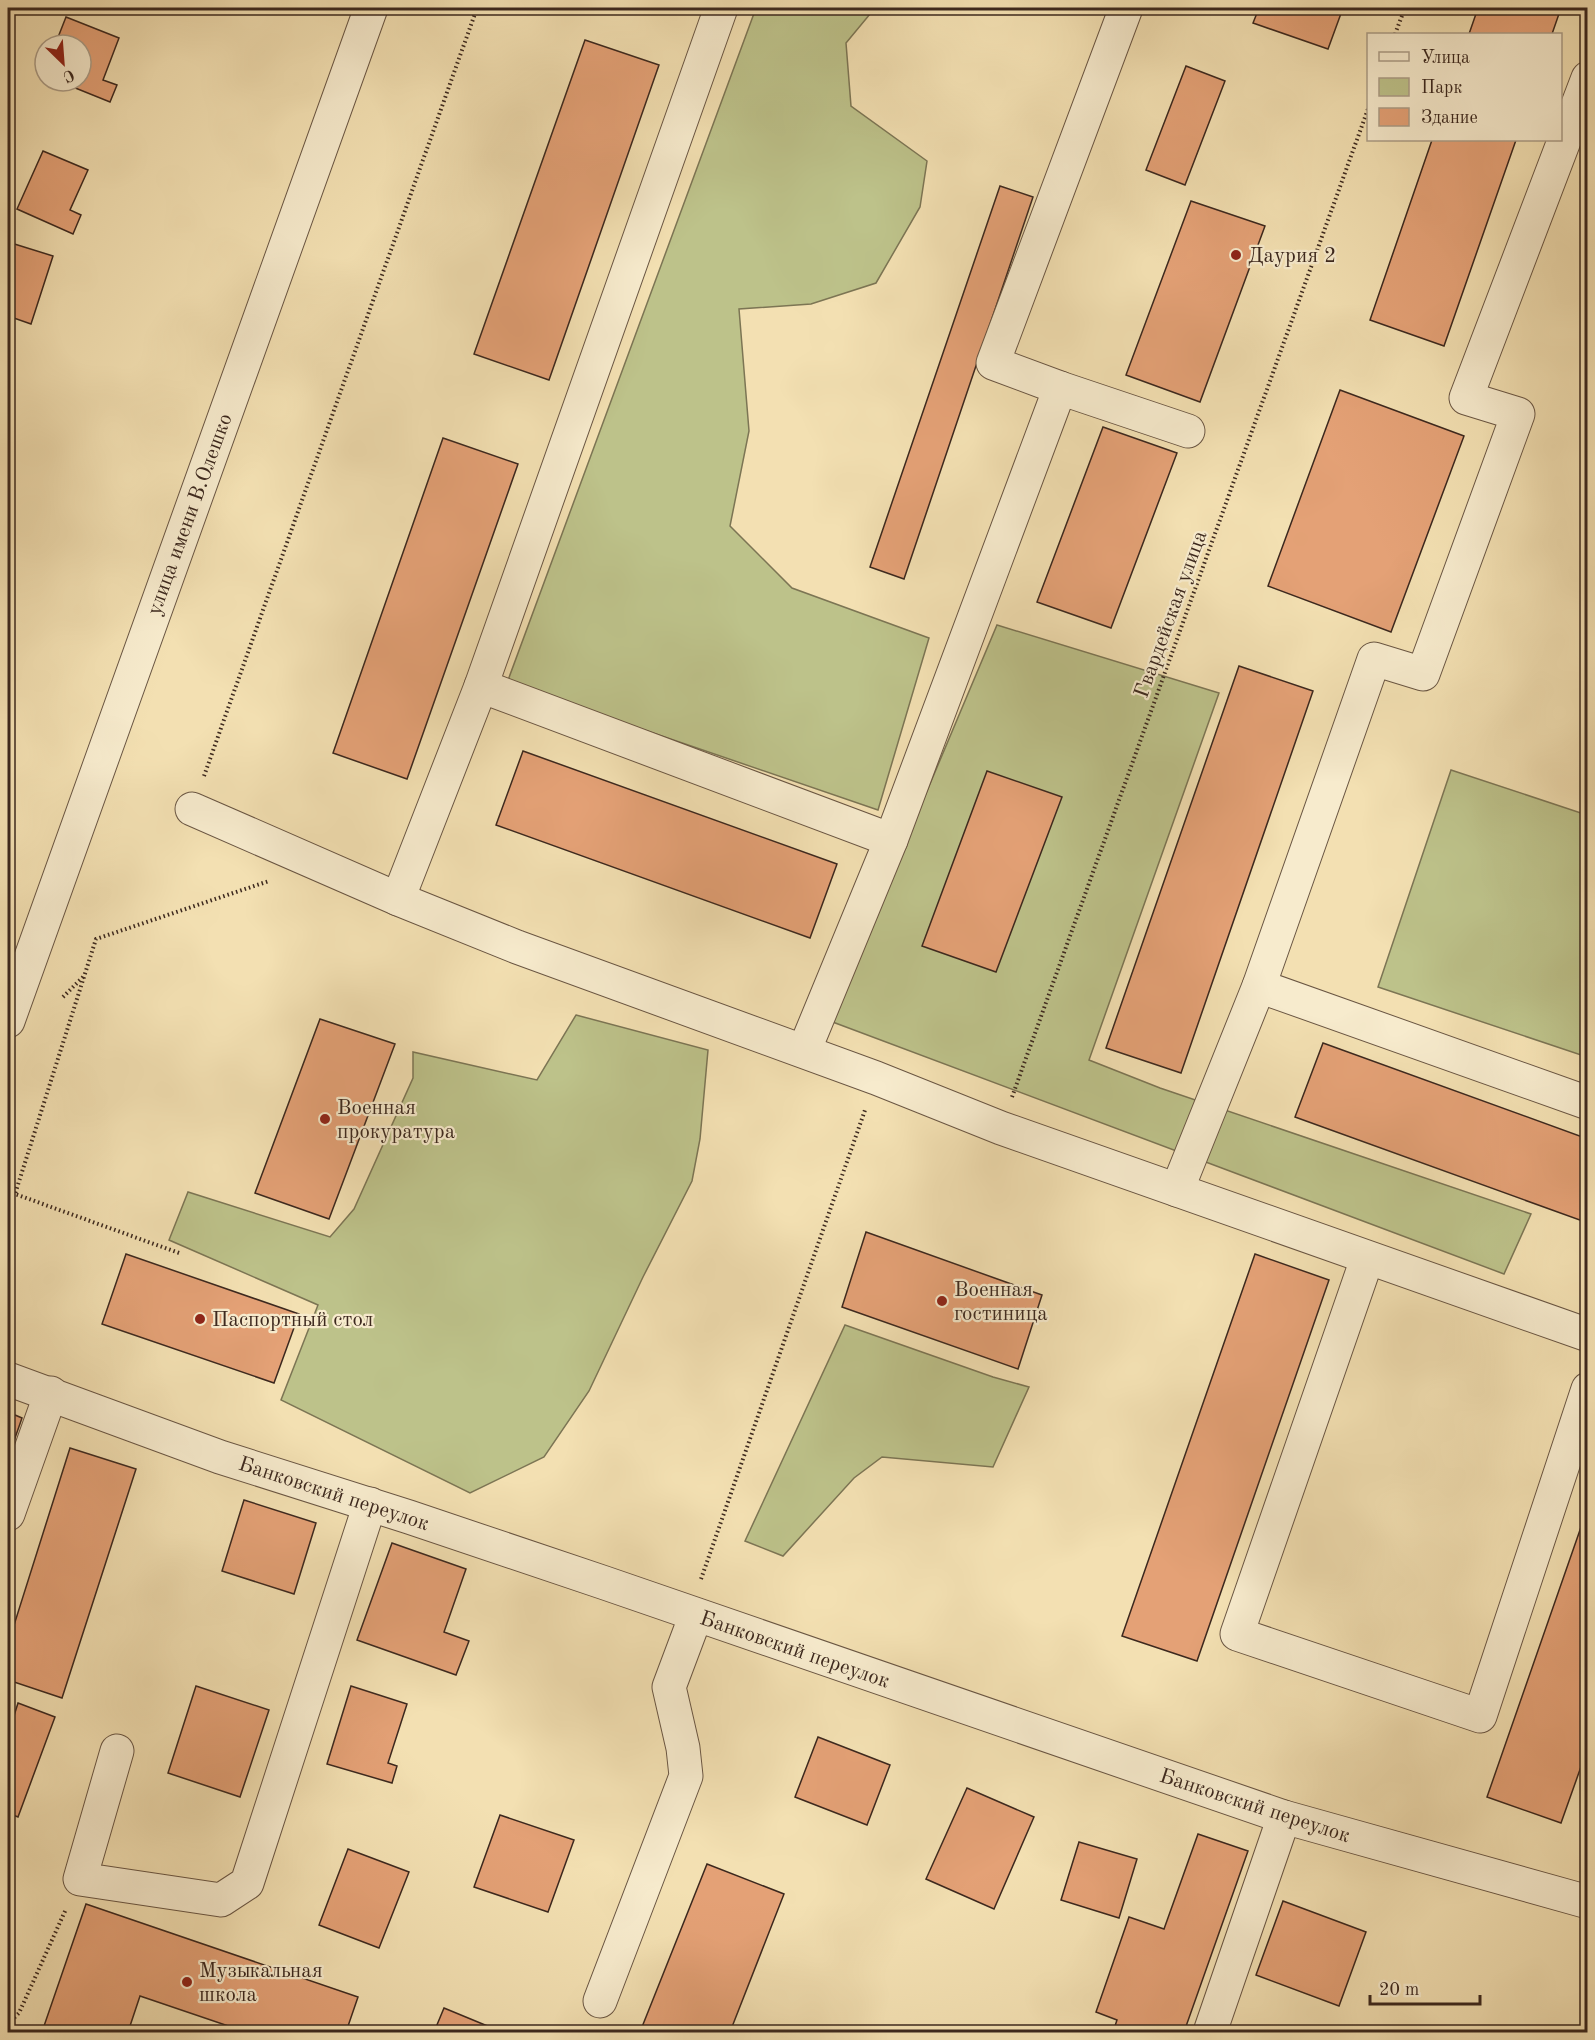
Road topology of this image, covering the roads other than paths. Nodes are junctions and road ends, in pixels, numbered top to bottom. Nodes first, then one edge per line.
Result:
1 (370, 8) edge
2 (721, 8) edge
3 (1126, 8) edge
4 (1584, 95) edge
5 (1060, 388) junction
6 (1188, 431) dead end
7 (481, 686) junction
8 (192, 808) road end
9 (891, 840) junction
10 (398, 899) junction
11 (1259, 986) junction
12 (8, 1021) edge
13 (804, 1051) junction
14 (1587, 1103) edge
15 (1177, 1190) junction
16 (1367, 1258) junction
17 (1587, 1335) edge
18 (8, 1379) edge
19 (1587, 1389) edge
20 (51, 1393) junction
21 (370, 1504) junction
22 (8, 1514) edge
23 (693, 1613) junction
24 (117, 1751) dead end
25 (1284, 1817) junction
26 (1587, 1902) edge
27 (600, 2001) dead end
28 (1210, 2032) edge

1 - 12 street, улица имени В.Олешко
2 - 7 street
3 - 5 street
4 - 11 street
5 - 6 street
5 - 9 street
7 - 9 street
7 - 10 street
8 - 10 street
9 - 13 street
10 - 13 street
11 - 14 street
11 - 15 street
13 - 15 street
15 - 16 street
16 - 17 street
16 - 19 street
18 - 20 street, Банковский переулок
20 - 21 street, Банковский переулок
20 - 22 street
21 - 23 street, Банковский переулок
21 - 24 street
23 - 25 street, Банковский переулок
23 - 27 street
25 - 26 street, Банковский переулок
25 - 28 street

